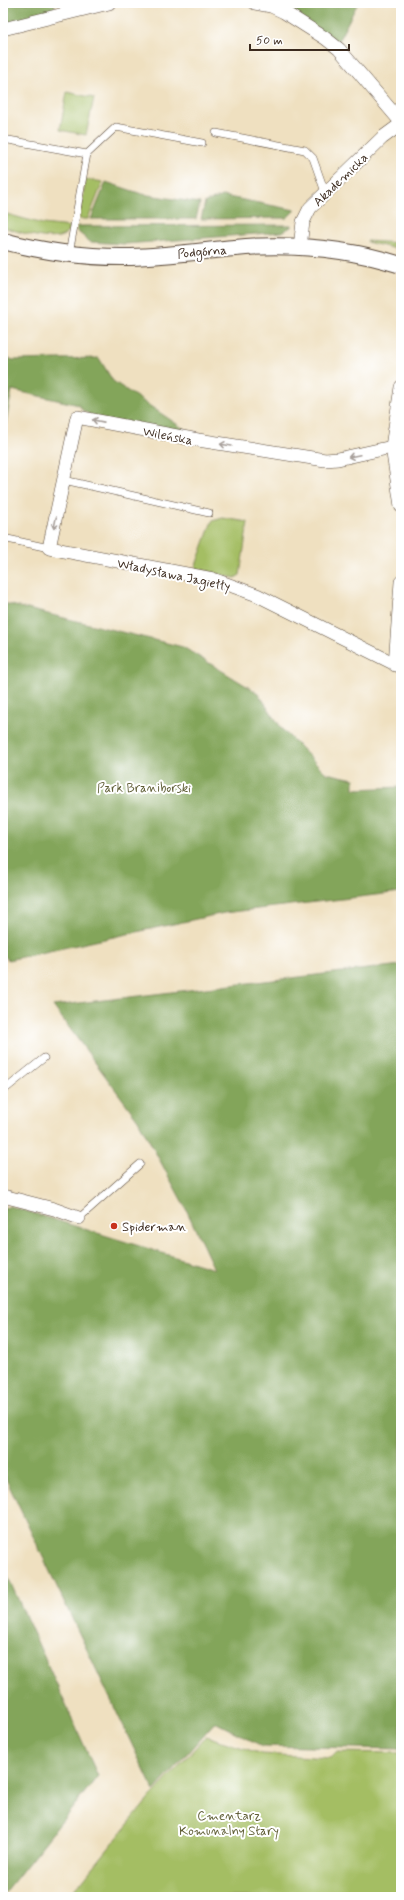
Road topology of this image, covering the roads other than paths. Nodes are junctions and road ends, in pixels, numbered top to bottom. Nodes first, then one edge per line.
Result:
1 (109, 3) edge
2 (255, 3) edge
3 (3, 30) edge
4 (401, 123) edge
5 (216, 133) dead end
6 (3, 138) edge
7 (202, 143) dead end
8 (87, 154) junction
9 (326, 192) junction
10 (3, 241) edge
11 (300, 247) junction
12 (69, 254) junction
13 (401, 265) edge
14 (401, 387) edge
15 (397, 446) edge
16 (64, 480) junction
17 (401, 506) edge
18 (209, 513) dead end
19 (3, 538) edge
20 (49, 548) junction
21 (401, 582) edge
22 (398, 666) edge
23 (44, 1058) dead end
24 (3, 1091) edge
25 (140, 1164) dead end
26 (3, 1196) edge
27 (79, 1218) joint

1 - 3 street
2 - 4 street, Akademicka
4 - 9 street, Akademicka
5 - 9 lane
6 - 8 lane
7 - 8 lane
8 - 12 lane
9 - 11 street, Akademicka
10 - 12 street, Podgórna
11 - 12 street, Podgórna
11 - 13 street, Podgórna
14 - 15 street
15 -> 16 street, Wileńska
15 - 17 street
16 - 18 lane
16 -> 20 street, Wileńska
19 - 20 lane, Władysława Jagiełły
20 - 22 street, Władysława Jagiełły
21 - 22 street
23 - 24 lane
25 - 27 lane
26 - 27 street

